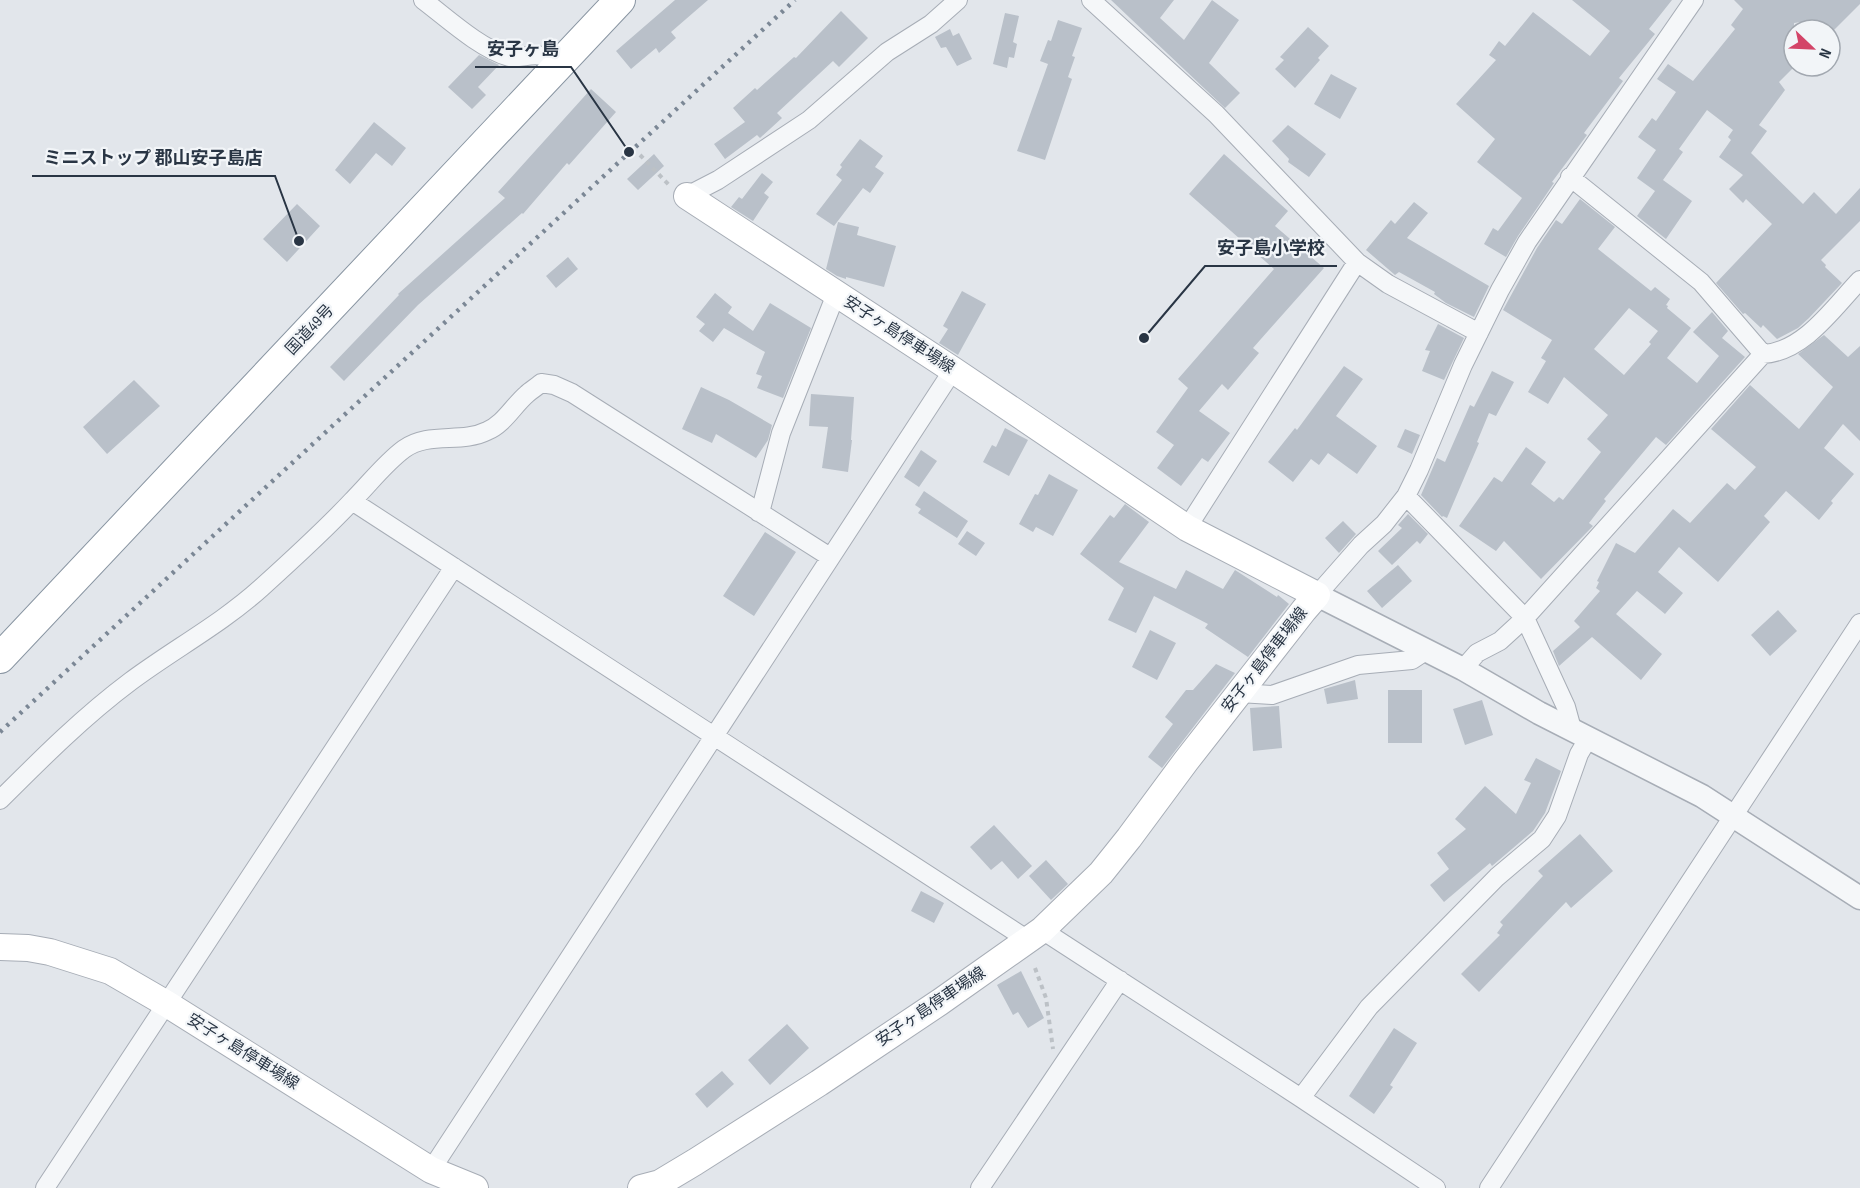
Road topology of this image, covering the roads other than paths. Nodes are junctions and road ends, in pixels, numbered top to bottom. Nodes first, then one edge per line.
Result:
1 (423, 0) edge
2 (620, 0) edge
3 (958, 0) edge
4 (1694, 0) edge
5 (1100, 3) edge
6 (557, 66) junction
7 (1570, 177) junction
8 (687, 196) joint
9 (1357, 262) junction
10 (1860, 280) edge
11 (836, 294) junction
12 (1479, 333) junction
13 (1763, 354) junction
14 (953, 370) junction
15 (1406, 496) junction
16 (352, 501) junction
17 (758, 512) junction
18 (1186, 528) junction
19 (830, 557) junction
20 (454, 567) junction
21 (1317, 595) junction
22 (1525, 618) junction
23 (1860, 623) edge
24 (1427, 650) junction
25 (0, 658) edge
26 (1463, 669) junction
27 (1239, 693) junction
28 (1581, 733) junction
29 (714, 737) junction
30 (0, 800) edge
31 (1734, 815) junction
32 (1860, 898) edge
33 (1035, 935) junction
34 (0, 947) edge
35 (1120, 980) junction
36 (167, 1004) junction
37 (1301, 1098) junction
38 (431, 1170) junction
39 (653, 1186) edge
40 (45, 1188) edge
41 (475, 1188) edge
42 (980, 1188) edge
43 (1436, 1188) edge
44 (1489, 1188) edge

1 - 6 street
2 - 6 highway, 国道49号
3 - 8 street
4 - 7 street
5 - 9 street
6 - 25 highway, 国道49号
7 - 12 street
7 - 13 street
8 - 11 main road, 安子ヶ島停車場線
9 - 12 street
9 - 18 street
10 - 13 street
11 - 14 main road, 安子ヶ島停車場線
11 - 17 street
12 - 15 street
13 - 22 street
14 - 18 main road, 安子ヶ島停車場線
14 - 19 street
15 - 21 street
15 - 22 street
16 - 17 street
16 - 20 street
16 - 30 street
17 - 19 street
18 - 21 main road, 安子ヶ島停車場線
19 - 29 street
20 - 29 street
20 - 36 street
21 - 24 street
21 - 27 main road, 安子ヶ島停車場線
22 - 26 street
22 - 28 street
23 - 31 street
24 - 26 street
24 - 27 street
26 - 28 street
27 - 33 main road, 安子ヶ島停車場線
28 - 31 street
28 - 37 street
29 - 33 street
29 - 38 street
31 - 32 street
31 - 44 street
33 - 35 street
33 - 39 main road, 安子ヶ島停車場線
34 - 36 main road, 安子ヶ島停車場線
35 - 37 street
35 - 42 street
36 - 38 main road, 安子ヶ島停車場線
36 - 40 street
37 - 43 street
38 - 41 main road, 安子ヶ島停車場線

